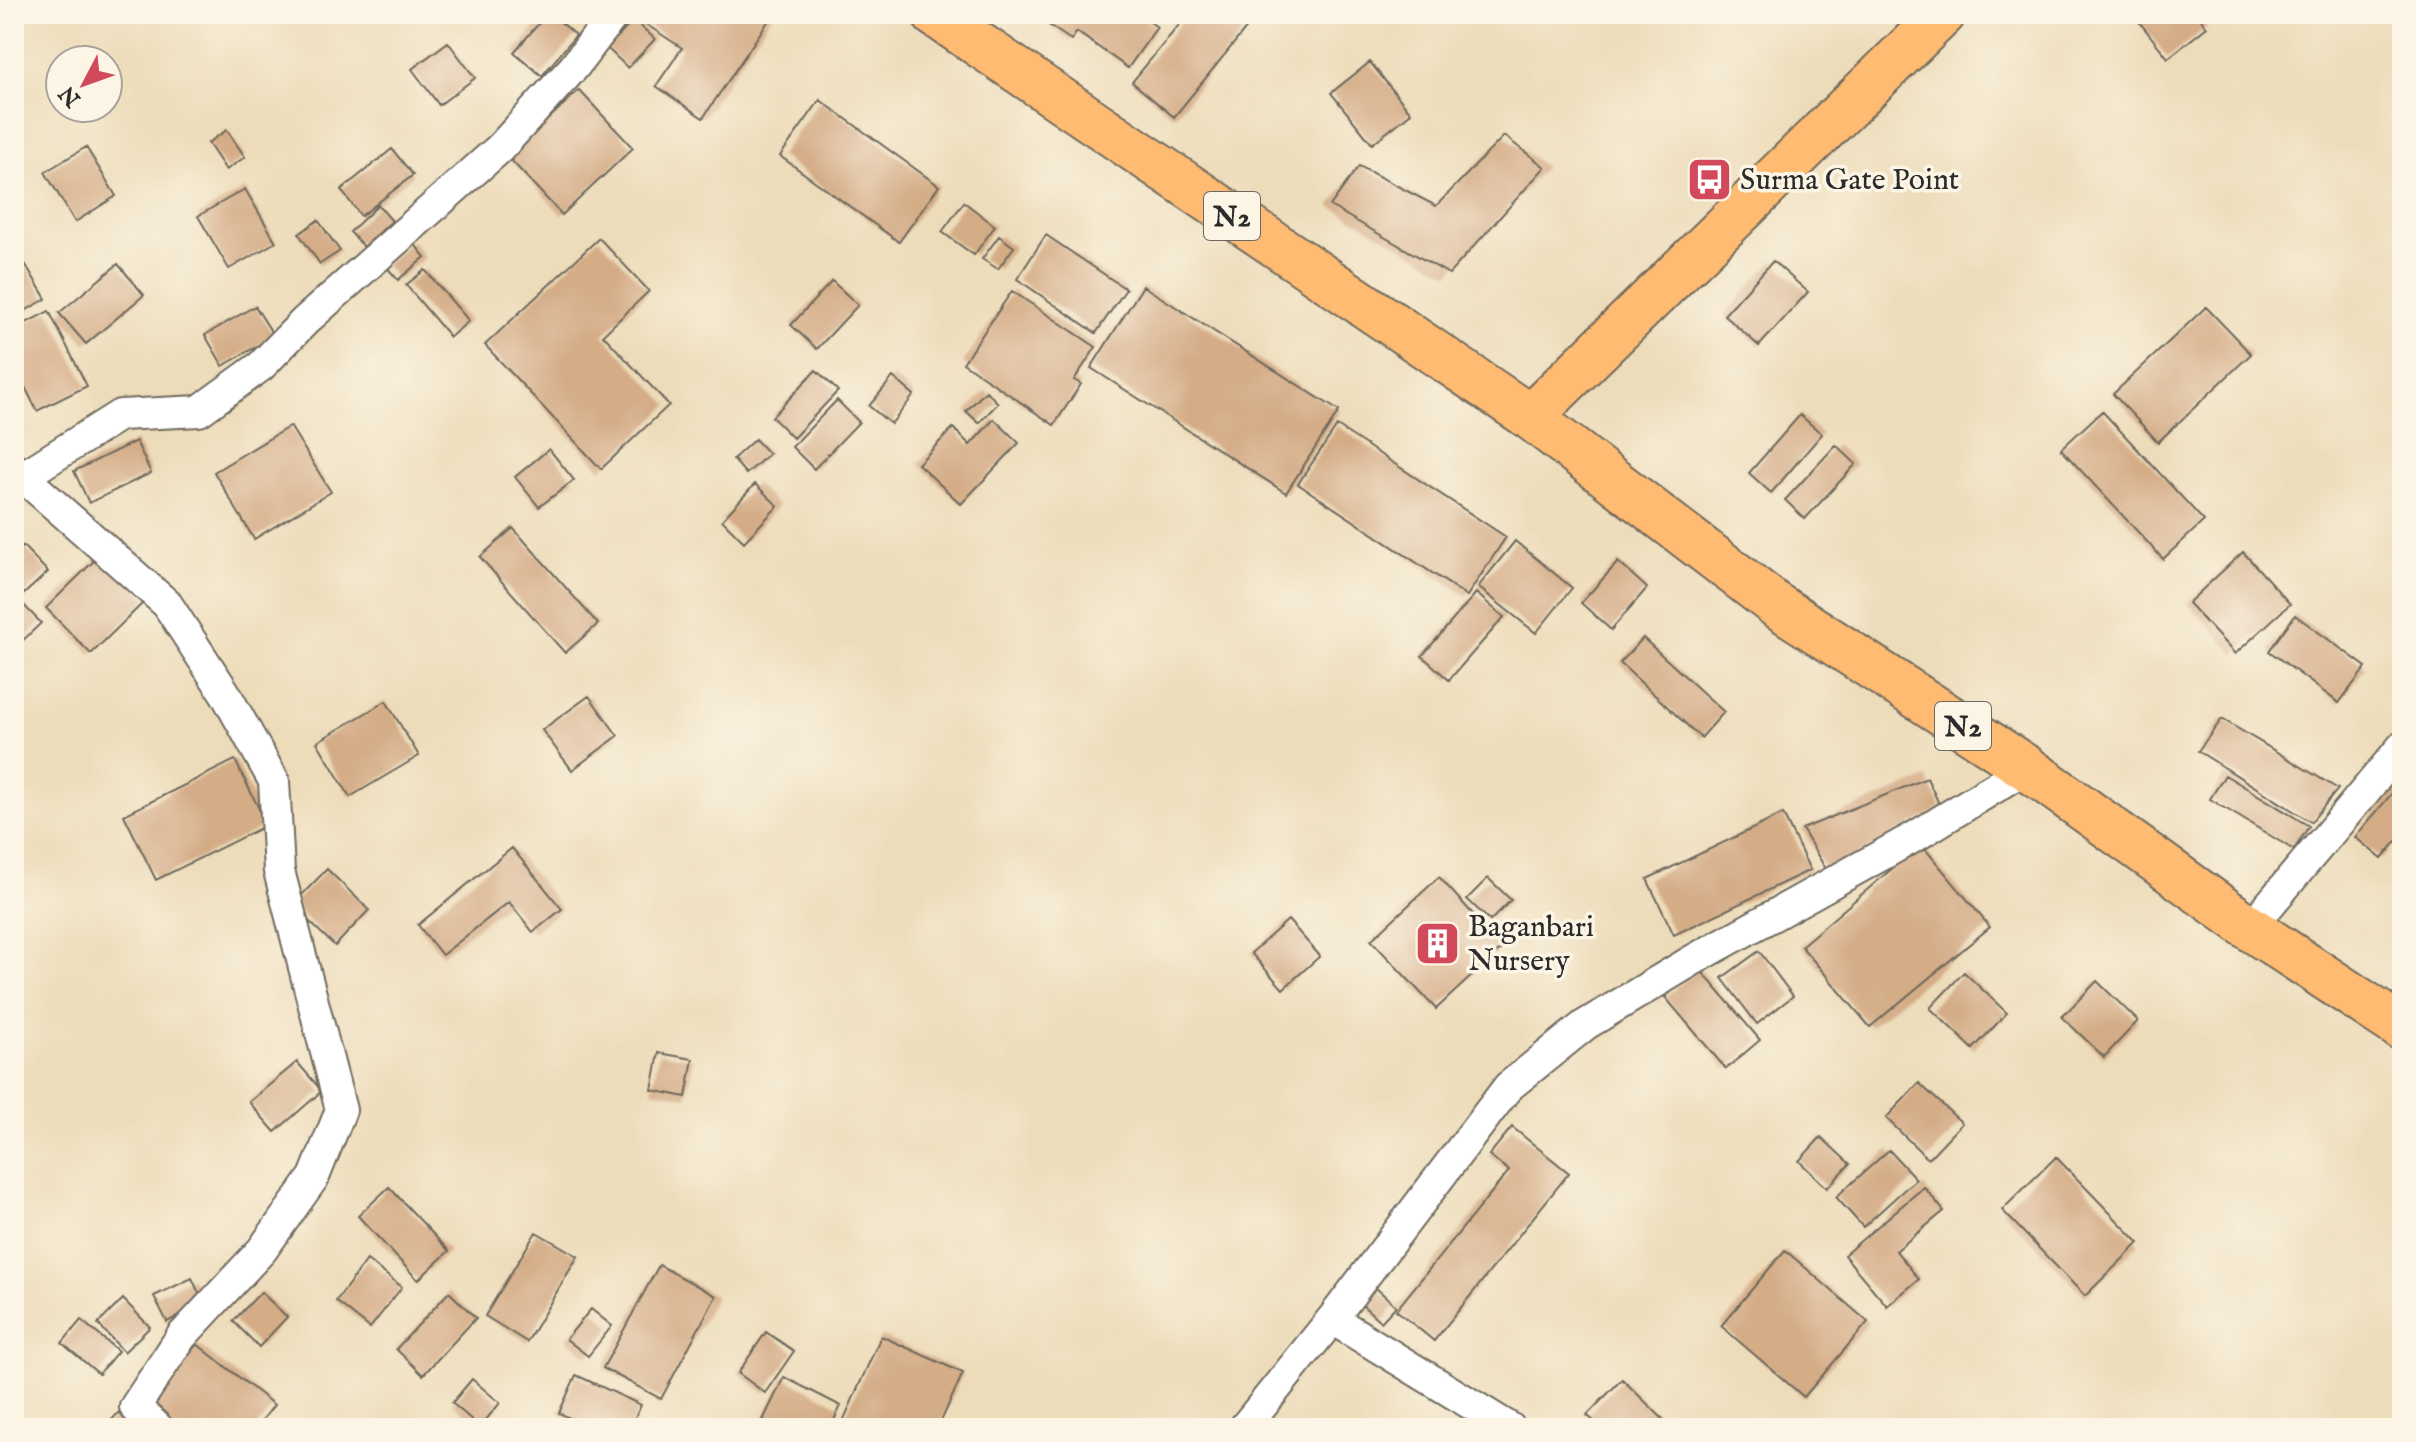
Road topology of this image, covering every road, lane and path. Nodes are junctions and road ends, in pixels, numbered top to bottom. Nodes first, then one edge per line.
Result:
1 (614, 14) edge
2 (934, 14) edge
3 (1943, 14) edge
4 (1530, 417) junction
5 (18, 473) edge
6 (2402, 747) edge
7 (2027, 768) junction
8 (2250, 928) junction
9 (2402, 1028) edge
10 (1332, 1319) junction
11 (158, 1428) edge
12 (1244, 1428) edge
13 (1510, 1428) edge

1 - 5 street
2 - 4 highway, N2
3 - 4 highway
4 - 7 highway, N2
5 - 11 street
6 - 8 street
7 - 8 highway, N2
7 - 10 street
8 - 9 highway, N2
10 - 12 street
10 - 13 street

